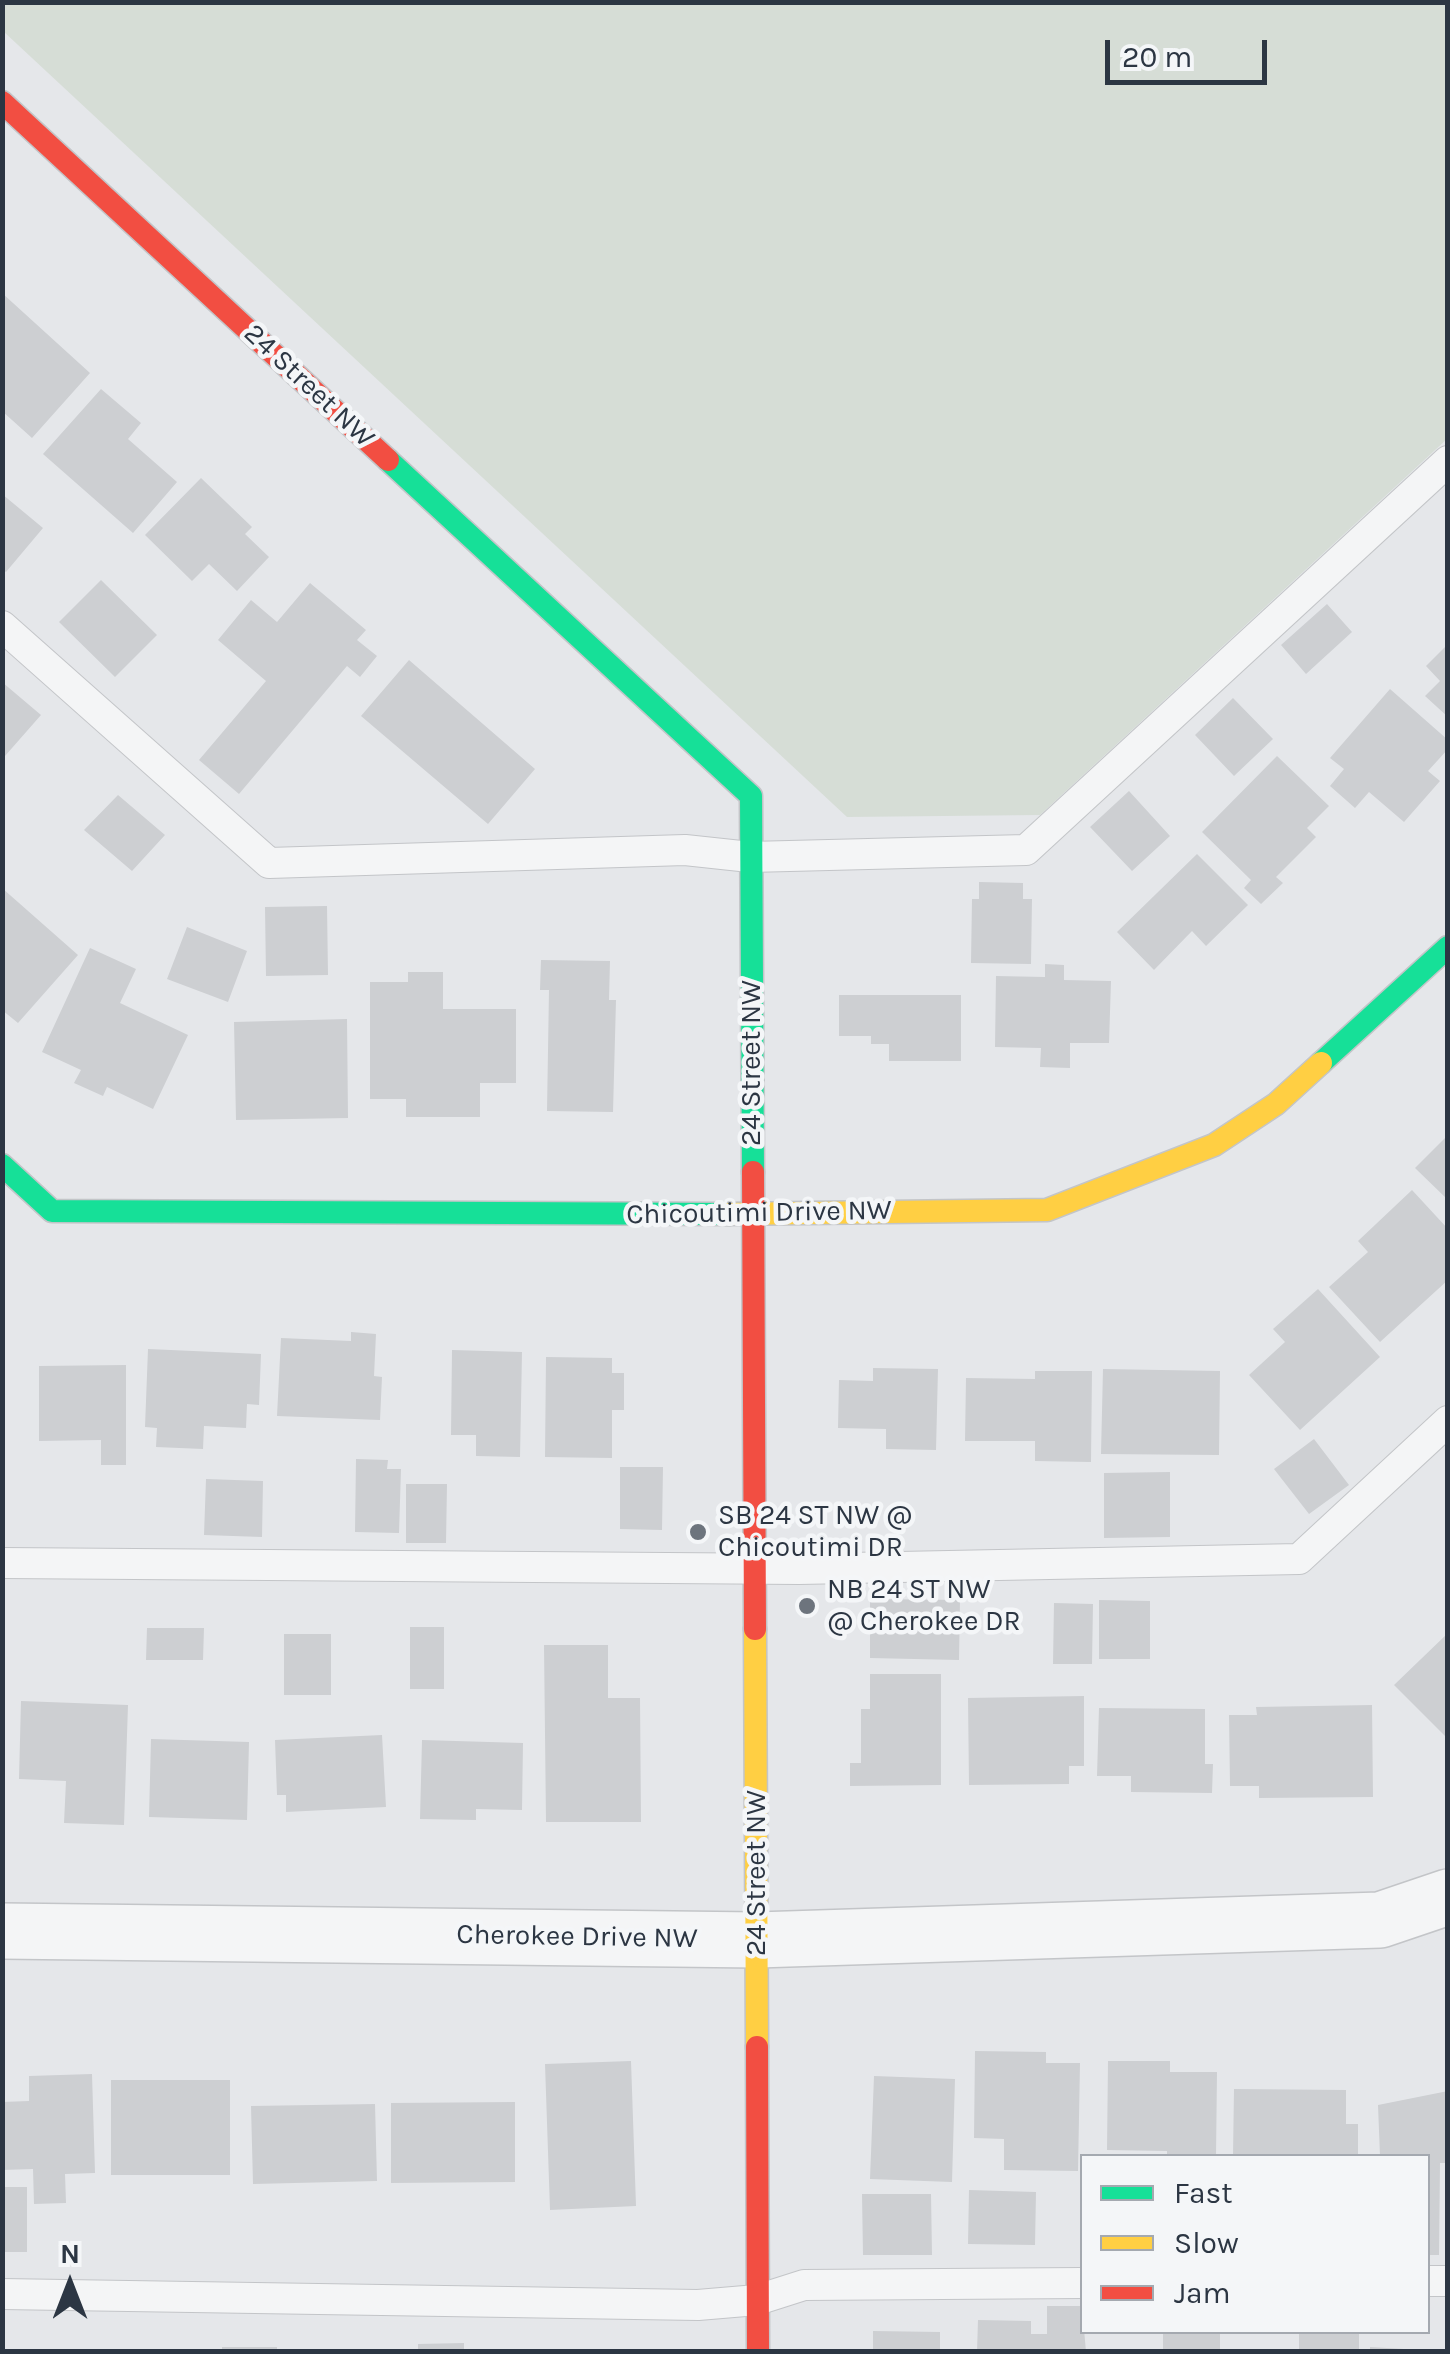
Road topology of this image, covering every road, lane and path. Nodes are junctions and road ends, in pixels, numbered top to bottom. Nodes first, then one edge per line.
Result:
1 (2, 102) edge
2 (1448, 461) edge
3 (2, 626) edge
4 (750, 857) junction
5 (1448, 947) edge
6 (2, 1165) edge
7 (753, 1212) junction
8 (1448, 1421) edge
9 (2, 1563) edge
10 (755, 1569) junction
11 (1448, 1897) edge
12 (2, 1931) edge
13 (757, 1940) junction
14 (1080, 2283) edge
15 (2, 2294) edge
16 (757, 2300) junction
17 (758, 2352) edge

1 - 4 street, 24 Street NW
2 - 4 lane
3 - 4 lane
4 - 7 street, 24 Street NW
5 - 7 street, Chicoutimi Drive NW
6 - 7 street, Chicoutimi Drive NW
7 - 10 street, 24 Street NW
8 - 10 lane
9 - 10 lane
10 - 13 street, 24 Street NW
11 - 13 street, Cherokee Drive NW
12 - 13 street, Cherokee Drive NW
13 - 16 street, 24 Street NW
14 - 16 lane
15 - 16 lane
16 - 17 street, 24 Street NW

